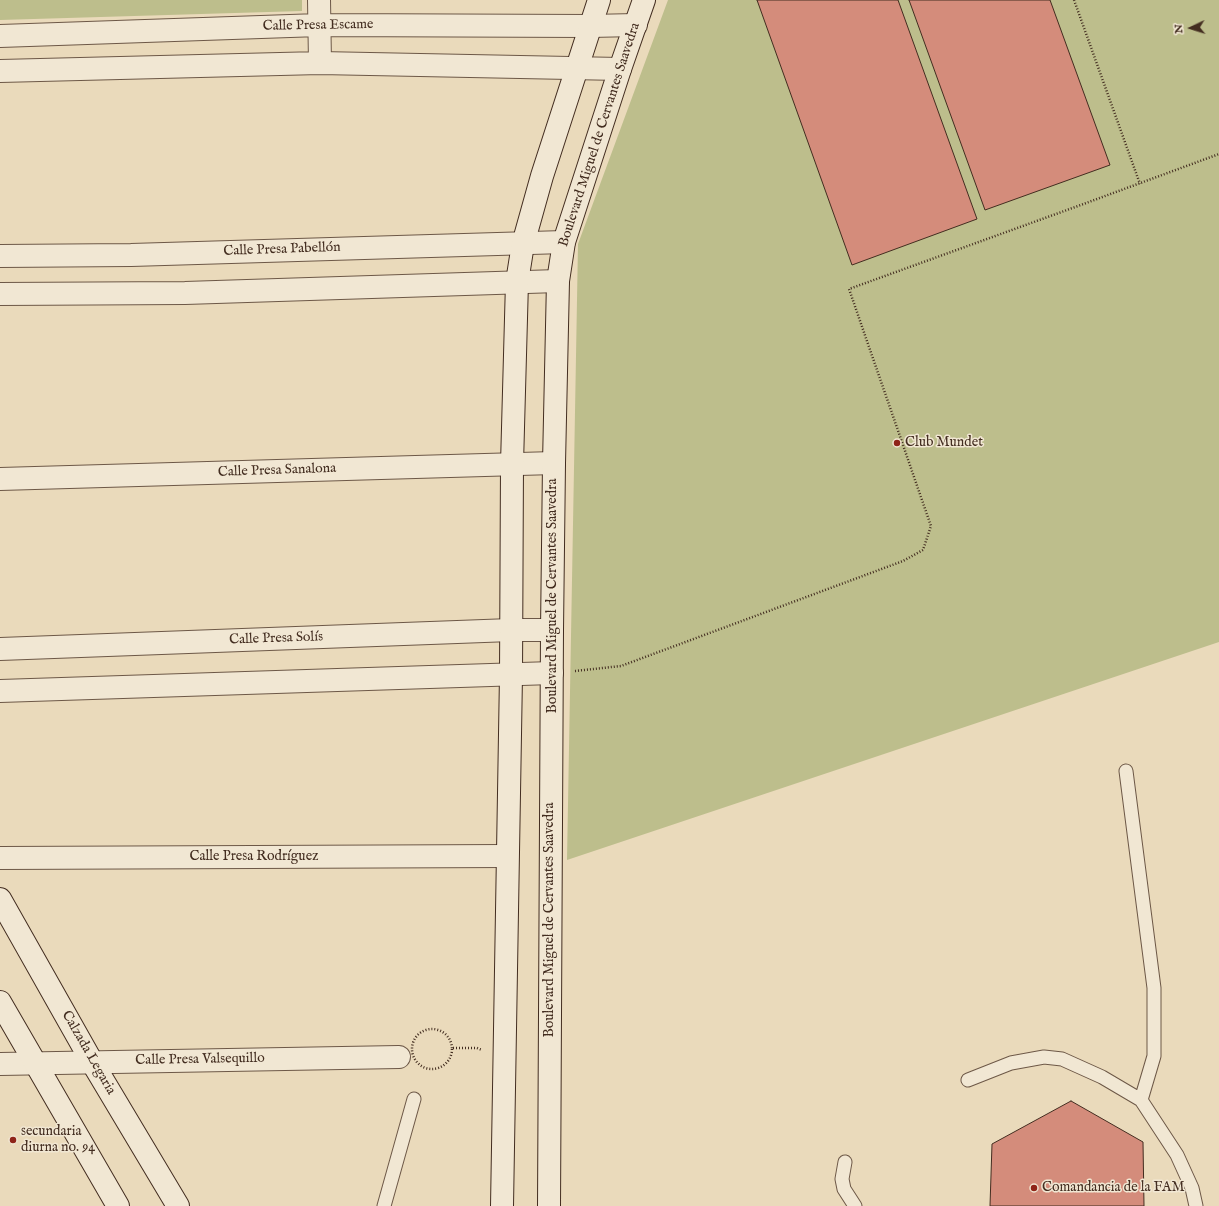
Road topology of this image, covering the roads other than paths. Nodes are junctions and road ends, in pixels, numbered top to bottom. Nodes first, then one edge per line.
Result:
1 (319, 0) edge
2 (599, 0) edge
3 (644, 0) edge
4 (319, 25) junction
5 (636, 25) junction
6 (590, 26) junction
7 (0, 36) edge
8 (320, 63) junction
9 (577, 69) junction
10 (620, 69) junction
11 (0, 71) edge
12 (564, 242) junction
13 (523, 244) junction
14 (0, 256) edge
15 (558, 281) junction
16 (517, 282) junction
17 (0, 294) edge
18 (554, 463) junction
19 (512, 464) junction
20 (0, 479) edge
21 (511, 630) junction
22 (552, 630) junction
23 (0, 650) edge
24 (552, 673) junction
25 (511, 675) junction
26 (0, 691) edge
27 (1126, 771) dead end
28 (507, 856) junction
29 (1, 858) edge
30 (0, 899) edge
31 (0, 1002) edge
32 (406, 1057) road end
33 (92, 1062) junction
34 (36, 1063) junction
35 (0, 1064) edge
36 (968, 1080) dead end
37 (414, 1099) dead end
38 (1141, 1100) junction
39 (844, 1162) dead end
40 (118, 1206) edge
41 (178, 1206) edge
42 (384, 1206) edge
43 (502, 1206) edge
44 (549, 1206) edge
45 (855, 1206) edge
46 (1196, 1206) edge

1 - 4 street
2 - 6 street
3 - 5 street, Boulevard Miguel de Cervantes Saavedra
4 - 6 street, Calle Presa Escame
4 - 7 street, Calle Presa Escame
4 - 8 street
5 - 6 street, Calle Presa Escame
5 - 10 street, Boulevard Miguel de Cervantes Saavedra
6 - 9 street
8 - 9 street
8 - 11 street
9 - 10 street
9 - 13 street
10 - 12 street, Boulevard Miguel de Cervantes Saavedra
12 - 13 street, Calle Presa Pabellón
12 - 15 street, Boulevard Miguel de Cervantes Saavedra
13 - 14 street, Calle Presa Pabellón
13 - 16 street
15 - 16 street
15 - 18 street, Boulevard Miguel de Cervantes Saavedra
16 - 17 street
16 - 19 street
18 - 19 street, Calle Presa Sanalona
18 - 22 street, Boulevard Miguel de Cervantes Saavedra
19 - 20 street, Calle Presa Sanalona
19 - 21 street
21 - 22 street, Calle Presa Solís
21 - 23 street, Calle Presa Solís
21 - 25 street
22 - 24 street, Boulevard Miguel de Cervantes Saavedra
24 - 25 street
24 - 44 street, Boulevard Miguel de Cervantes Saavedra
25 - 26 street
25 - 28 street
27 - 38 lane
28 - 29 street, Calle Presa Rodríguez
28 - 43 street
30 - 33 street, Calzada Legaria
31 - 34 street
32 - 33 street, Calle Presa Valsequillo
33 - 34 street, Calle Presa Valsequillo
33 - 41 street, Calzada Legaria
34 - 35 street, Calle Presa Valsequillo
34 - 40 street
36 - 38 lane
37 - 42 lane
38 - 46 lane
39 - 45 lane

